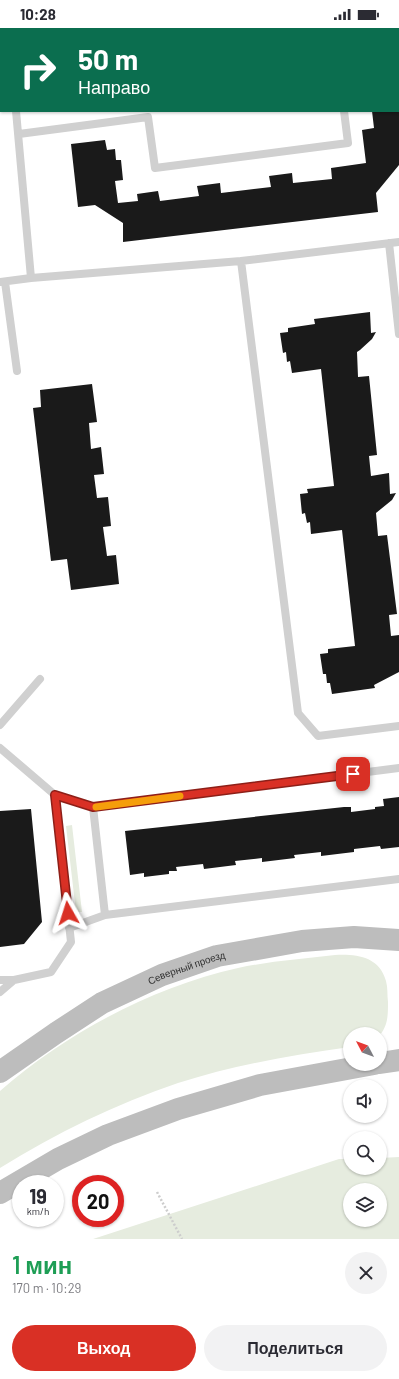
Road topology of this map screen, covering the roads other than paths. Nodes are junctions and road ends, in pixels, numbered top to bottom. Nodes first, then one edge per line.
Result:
1 (16, 112) edge
2 (344, 112) edge
3 (19, 134) junction
4 (399, 242) edge
5 (389, 243) junction
6 (241, 261) junction
7 (31, 278) junction
8 (3, 282) edge
9 (399, 334) edge
10 (17, 371) dead end
11 (40, 679) dead end
12 (0, 725) edge
13 (399, 726) edge
14 (0, 748) edge
15 (399, 768) edge
16 (55, 795) junction
17 (93, 807) junction
18 (399, 879) edge
19 (105, 915) junction
20 (69, 928) junction
21 (399, 940) edge
22 (0, 980) edge
23 (14, 980) junction
24 (0, 992) edge
25 (399, 1060) edge
26 (387, 1062) edge
27 (343, 1070) edge
28 (0, 1072) edge
29 (0, 1193) edge

1 - 3 lane
2 - 3 lane
3 - 7 lane
4 - 5 lane
5 - 6 lane
5 - 9 lane
6 - 7 lane
6 - 13 lane
7 - 8 lane
8 - 10 lane
11 - 12 lane
14 - 16 lane
15 - 17 lane
16 - 17 lane
16 - 20 lane
17 - 19 lane
18 - 19 lane
19 - 20 lane
20 - 23 lane
21 - 28 main road, Северный проезд
22 - 23 lane
23 - 24 lane
25 - 26 main road
27 - 29 main road

